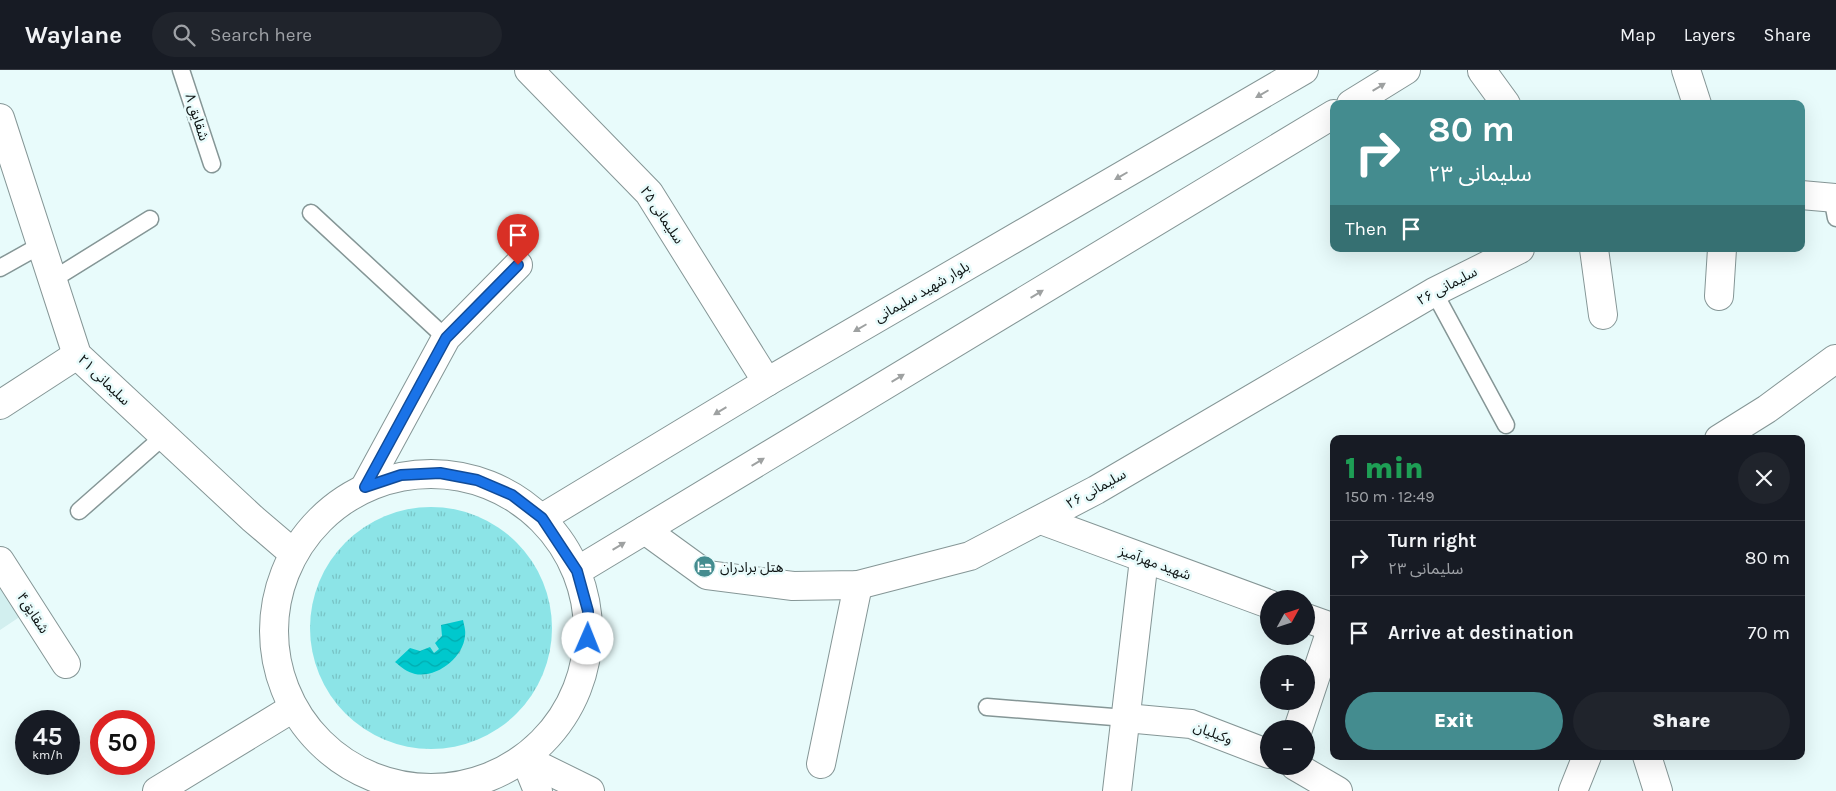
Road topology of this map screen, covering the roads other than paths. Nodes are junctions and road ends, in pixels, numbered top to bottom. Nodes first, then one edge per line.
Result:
1 (181, 70) edge
2 (529, 70) edge
3 (1304, 70) edge
4 (1406, 70) edge
5 (1686, 70) edge
6 (1482, 71) edge
7 (1357, 100) edge
8 (1503, 100) edge
9 (1696, 100) edge
10 (1330, 116) edge
11 (0, 118) edge
12 (212, 164) dead end
13 (1805, 196) edge
14 (1835, 204) edge
15 (310, 213) dead end
16 (150, 219) dead end
17 (41, 246) junction
18 (1514, 252) edge
19 (1594, 252) edge
20 (1722, 252) edge
21 (518, 265) dead end
22 (0, 268) edge
23 (52, 280) junction
24 (1434, 292) junction
25 (1719, 296) dead end
26 (1603, 315) dead end
27 (446, 338) junction
28 (77, 355) junction
29 (1835, 358) edge
30 (767, 382) junction
31 (0, 405) edge
32 (1506, 425) dead end
33 (1725, 435) edge
34 (164, 436) junction
35 (365, 487) junction
36 (80, 511) dead end
37 (542, 518) junction
38 (1041, 520) junction
39 (644, 530) junction
40 (293, 553) junction
41 (1144, 559) junction
42 (0, 562) edge
43 (577, 571) junction
44 (858, 585) junction
45 (1260, 601) edge
46 (1315, 621) edge
47 (1330, 627) edge
48 (1330, 637) edge
49 (66, 664) dead end
50 (987, 706) dead end
51 (293, 708) junction
52 (1126, 718) junction
53 (1301, 720) edge
54 (1260, 751) edge
55 (525, 759) junction
56 (1585, 760) edge
57 (1648, 760) edge
58 (821, 764) dead end
59 (1310, 775) edge
60 (491, 785) edge
61 (157, 791) edge
62 (538, 791) edge
63 (590, 791) edge
64 (1117, 791) edge
65 (1338, 791) edge
66 (1573, 791) edge
67 (1658, 791) edge

1 - 12 lane, شقایق ۸
2 - 30 street, سلیمانی ۲۵
3 -> 30 street, بلوار شهید سلیمانی
7 -> 4 street
5 - 9 street
6 - 8 street
39 -> 10 street
11 - 17 street, سلیمانی ۲۱
13 - 14 street
15 - 27 lane
16 - 23 lane
17 - 22 lane
17 - 23 street, سلیمانی ۲۱
18 - 24 street, سلیمانی ۲۶
19 - 26 street
20 - 25 street
21 - 27 street
23 - 28 street, سلیمانی ۲۱
24 - 32 lane
24 - 38 street, سلیمانی ۲۶
27 - 35 street
28 - 31 street
28 - 34 street, سلیمانی ۲۱
29 - 33 street
30 -> 37 street, بلوار شهید سلیمانی
34 - 36 lane
34 - 40 street, سلیمانی ۲۱
35 - 37 street
35 - 40 street
37 - 43 street
38 - 41 street, شهید مهرآمیز
38 - 44 street, سلیمانی ۲۶
43 -> 39 street
39 - 44 street, سلیمانی ۲۶
40 - 51 street
41 - 45 street, شهید مهرآمیز
41 - 52 street
42 - 49 street, شقایق۴
43 - 55 street
44 - 58 street
46 - 47 street
48 - 53 street
50 - 52 lane
51 - 60 street
51 - 61 street
52 - 54 street, وکیلیان
52 - 64 street
55 - 60 street
55 - 62 street
55 - 63 street
56 - 66 street
57 - 67 street
59 - 65 street

